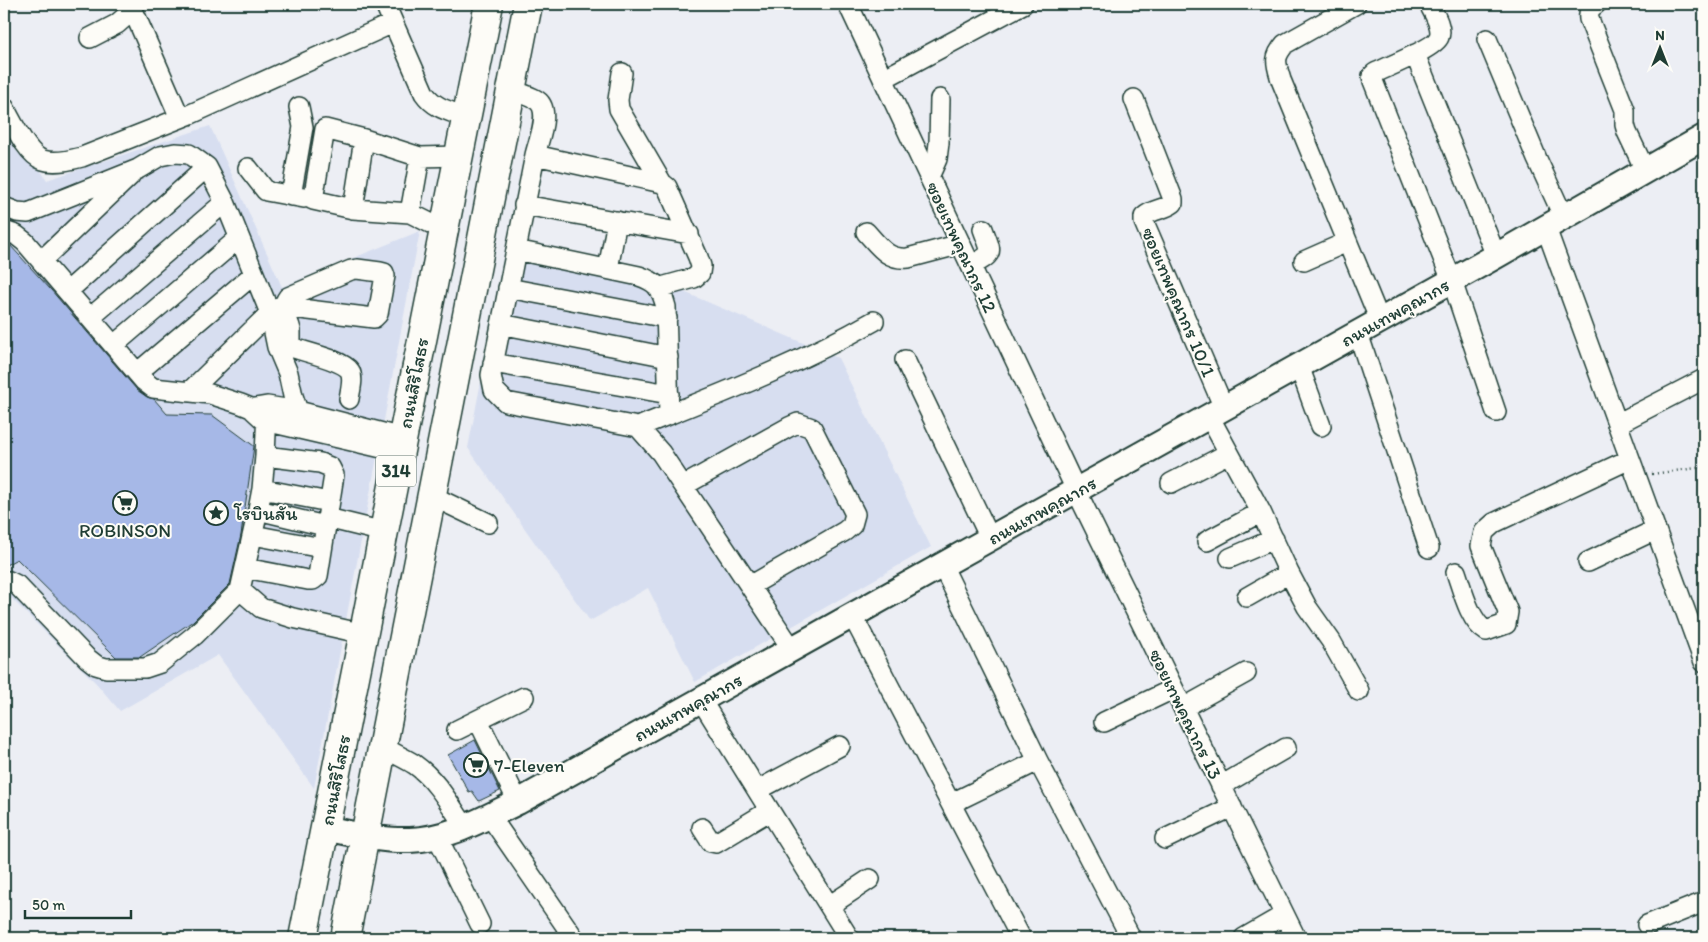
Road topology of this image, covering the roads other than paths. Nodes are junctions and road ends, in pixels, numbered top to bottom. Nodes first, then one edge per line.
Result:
1 (385, 4) edge
2 (489, 4) edge
3 (528, 4) edge
4 (848, 4) edge
5 (1023, 4) edge
6 (1356, 4) edge
7 (1429, 4) edge
8 (1596, 4) edge
9 (133, 7) edge
10 (393, 22) junction
11 (90, 38) dead end
12 (1487, 39) dead end
13 (1415, 54) junction
14 (622, 73) dead end
15 (883, 79) junction
16 (512, 90) junction
17 (940, 99) dead end
18 (1134, 99) dead end
19 (4, 107) edge
20 (299, 107) dead end
21 (180, 118) junction
22 (468, 118) junction
23 (303, 127) junction
24 (325, 129) junction
25 (364, 139) junction
26 (1703, 142) edge
27 (458, 156) junction
28 (535, 156) junction
29 (420, 157) junction
30 (207, 167) junction
31 (248, 168) dead end
32 (138, 169) junction
33 (1646, 172) junction
34 (929, 177) junction
35 (662, 183) junction
36 (291, 196) junction
37 (313, 200) junction
38 (225, 202) junction
39 (524, 205) junction
40 (4, 207) edge
41 (353, 209) junction
42 (28, 213) junction
43 (410, 213) junction
44 (617, 222) junction
45 (1555, 223) junction
46 (983, 229) dead end
47 (444, 230) junction
48 (866, 232) dead end
49 (10, 233) edge
50 (689, 234) junction
51 (239, 238) junction
52 (1347, 242) junction
53 (960, 244) junction
54 (516, 250) junction
55 (1496, 256) junction
56 (41, 261) junction
57 (1304, 261) dead end
58 (971, 266) junction
59 (608, 269) junction
60 (254, 274) junction
61 (1452, 281) junction
62 (508, 288) junction
63 (658, 288) junction
64 (68, 292) junction
65 (279, 308) junction
66 (90, 318) junction
67 (667, 318) junction
68 (874, 321) dead end
69 (1380, 321) junction
70 (501, 324) junction
71 (1358, 333) junction
72 (114, 345) junction
73 (284, 347) junction
74 (668, 356) junction
75 (905, 360) dead end
76 (493, 363) junction
77 (1299, 366) junction
78 (138, 372) junction
79 (1704, 379) edge
80 (189, 392) junction
81 (669, 394) junction
82 (349, 399) dead end
83 (298, 411) junction
84 (261, 412) junction
85 (1217, 412) junction
86 (1496, 412) dead end
87 (669, 415) junction
88 (1617, 424) junction
89 (1321, 426) dead end
90 (638, 428) junction
91 (401, 445) junction
92 (1229, 453) junction
93 (265, 456) junction
94 (1633, 467) junction
95 (1171, 483) dead end
96 (683, 486) junction
97 (262, 489) junction
98 (1076, 490) junction
99 (432, 496) junction
100 (258, 510) junction
101 (1261, 512) junction
102 (327, 515) junction
103 (488, 523) dead end
104 (1655, 530) junction
105 (384, 532) junction
106 (253, 535) junction
107 (990, 538) junction
108 (1274, 539) junction
109 (1207, 541) dead end
110 (322, 548) junction
111 (1429, 548) dead end
112 (1230, 558) dead end
113 (1588, 562) dead end
114 (942, 565) junction
115 (245, 568) junction
116 (1456, 572) dead end
117 (1289, 573) junction
118 (4, 582) edge
119 (750, 586) junction
120 (240, 590) junction
121 (1247, 597) dead end
122 (852, 615) junction
123 (364, 634) junction
124 (792, 649) junction
125 (1704, 662) edge
126 (1246, 673) dead end
127 (1173, 689) junction
128 (1359, 691) dead end
129 (524, 697) dead end
130 (701, 700) junction
131 (1183, 708) junction
132 (478, 720) junction
133 (1104, 722) dead end
134 (457, 730) dead end
135 (840, 746) dead end
136 (383, 747) junction
137 (1286, 748) dead end
138 (1038, 761) junction
139 (1221, 786) junction
140 (758, 790) junction
141 (518, 802) junction
142 (952, 803) junction
143 (1232, 807) junction
144 (770, 811) junction
145 (490, 816) junction
146 (465, 827) junction
147 (325, 828) junction
148 (702, 828) dead end
149 (437, 836) junction
150 (365, 837) junction
151 (1165, 839) dead end
152 (870, 879) dead end
153 (1704, 902) edge
154 (829, 906) junction
155 (1284, 915) junction
156 (480, 924) dead end
157 (1647, 925) dead end
158 (568, 936) edge
159 (303, 938) edge
160 (345, 938) edge
161 (849, 938) edge
162 (1022, 938) edge
163 (1131, 938) edge
164 (1244, 938) edge
165 (1296, 938) edge

1 - 10 street
2 - 22 highway, ถนนสิริโสธร / 314
3 - 16 highway, 314
4 - 15 street, ซอยเทพคุณากร 12
5 - 15 street
6 - 52 street
7 - 13 street
8 - 33 street
9 - 11 street
9 - 21 street
10 - 21 street
10 - 22 street
12 - 45 street
13 - 55 street
13 - 61 street
14 - 35 street
15 - 34 street, ซอยเทพคุณากร 12
16 - 28 street
16 - 99 highway, 314
17 - 34 street
18 - 85 street, ซอยเทพคุณากร 10/1
19 - 21 street
20 - 23 street
22 - 27 highway, ถนนสิริโสธร / 314
23 - 24 street
23 - 36 street
24 - 25 street
24 - 37 street
25 - 29 street
25 - 41 street
26 - 33 main road, ถนนเทพคุณากร
27 - 29 street
27 - 47 highway, ถนนสิริโสธร / 314
28 - 35 street
28 - 39 street
29 - 43 street
30 - 32 street
30 - 38 street
30 - 64 street
31 - 36 street
32 - 42 street
32 - 56 street
33 - 45 main road, ถนนเทพคุณากร
34 - 53 street, ซอยเทพคุณากร 12
35 - 50 street
36 - 37 street
37 - 41 street
38 - 51 street
38 - 66 street
39 - 44 street
39 - 54 street
40 - 42 street
41 - 43 street
42 - 49 street
43 - 47 street
44 - 50 street
44 - 59 street
45 - 55 main road, ถนนเทพคุณากร
45 - 88 street
46 - 58 street
47 - 91 highway, ถนนสิริโสธร / 314
48 - 53 street
49 - 56 street
50 - 63 street
51 - 60 street
51 - 72 street
52 - 57 street
52 - 69 street
53 - 58 street, ซอยเทพคุณากร 12
54 - 59 street
54 - 62 street
55 - 61 main road, ถนนเทพคุณากร
56 - 64 street
58 - 98 street, ซอยเทพคุณากร 12
59 - 63 street
60 - 65 street
60 - 78 street
61 - 69 main road, ถนนเทพคุณากร
61 - 86 street
62 - 67 street
62 - 70 street
63 - 67 street
64 - 66 street
65 - 65 street
65 - 73 street
65 - 80 street
66 - 72 street
67 - 74 street
68 - 87 street
69 - 71 main road, ถนนเทพคุณากร
70 - 74 street
70 - 76 street
71 - 77 main road, ถนนเทพคุณากร
71 - 111 street
72 - 78 street
73 - 82 street
73 - 83 street
74 - 81 street
75 - 107 street
76 - 81 street
76 - 90 street
77 - 85 main road, ถนนเทพคุณากร
77 - 89 street
78 - 80 street
79 - 88 street
80 - 84 street
81 - 87 street
83 - 84 street
83 - 91 street
84 - 91 street
84 - 93 street
85 - 92 street
85 - 98 main road, ถนนเทพคุณากร
87 - 90 street
88 - 94 street
90 - 96 street
91 - 105 highway, ถนนสิริโสธร / 314
92 - 95 street
92 - 101 street
93 - 97 street
93 - 102 street
94 - 104 street
94 - 116 street
96 - 119 street
96 - 119 street
97 - 100 street
97 - 102 street
98 - 107 main road, ถนนเทพคุณากร
98 - 127 street, ซอยเทพคุณากร 13
99 - 103 street
99 - 136 highway, 314
100 - 102 street
100 - 106 street
101 - 108 street
101 - 109 street
102 - 105 street
102 - 110 street
104 - 113 street
104 - 125 street
105 - 123 highway, ถนนสิริโสธร / 314
106 - 110 street
106 - 115 street
107 - 114 main road, ถนนเทพคุณากร
108 - 112 street
108 - 117 street
110 - 115 street
114 - 122 main road, ถนนเทพคุณากร
114 - 138 street
115 - 120 street
117 - 121 street
117 - 128 street
118 - 120 street
119 - 124 street
120 - 123 street
122 - 124 main road, ถนนเทพคุณากร
122 - 142 street
123 - 147 highway, ถนนสิริโสธร / 314
124 - 130 main road, ถนนเทพคุณากร
126 - 131 street
127 - 131 street, ซอยเทพคุณากร 13
127 - 133 street
129 - 132 street
130 - 140 street
130 - 141 main road, ถนนเทพคุณากร
131 - 139 street, ซอยเทพคุณากร 13
132 - 134 street
132 - 141 street
135 - 140 street
136 - 146 street
136 - 150 highway, 314
137 - 139 street
138 - 142 street
138 - 163 street
139 - 143 street, ซอยเทพคุณากร 13
140 - 144 street
141 - 145 main road, ถนนเทพคุณากร
142 - 162 street
143 - 151 street
143 - 155 street, ซอยเทพคุณากร 13
144 - 148 street
144 - 154 street
145 - 146 main road, ถนนเทพคุณากร
145 - 158 street
146 - 149 main road, ถนนเทพคุณากร
147 - 150 main road, ถนนเทพคุณากร
147 - 159 highway, ถนนสิริโสธร / 314
149 - 150 main road, ถนนเทพคุณากร
149 - 156 street
150 - 160 highway, 314
152 - 154 street
153 - 157 street
154 - 161 street
155 - 164 street
155 - 165 street, ซอยเทพคุณากร 13

